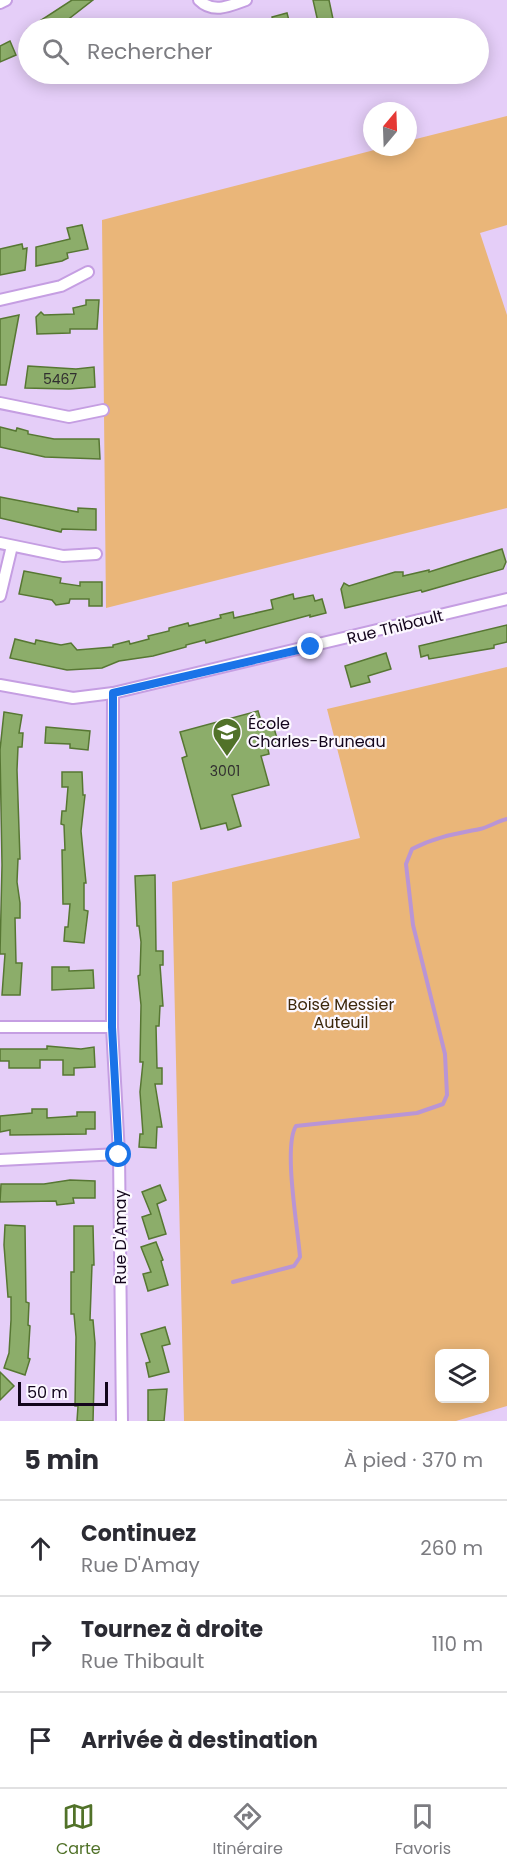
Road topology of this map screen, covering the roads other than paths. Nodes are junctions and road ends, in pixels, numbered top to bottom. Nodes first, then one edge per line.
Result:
1 (6, 0) edge
2 (199, 0) edge
3 (246, 0) edge
4 (0, 3) edge
5 (88, 272) dead end
6 (0, 300) edge
7 (0, 403) edge
8 (103, 410) dead end
9 (0, 543) edge
10 (12, 546) junction
11 (96, 554) dead end
12 (0, 596) edge
13 (507, 599) edge
14 (0, 685) edge
15 (113, 693) junction
16 (0, 1027) edge
17 (112, 1027) junction
18 (119, 1155) junction
19 (0, 1160) edge
20 (122, 1421) edge

1 - 4 street
2 - 3 street
5 - 6 street
7 - 8 street
9 - 10 street
10 - 11 street
10 - 12 street
13 - 15 street, Rue Thibault
14 - 15 street, Rue Thibault
15 - 17 street, Rue D'Amay
16 - 17 street
17 - 18 street, Rue D'Amay
18 - 19 street
18 - 20 street, Rue D'Amay

